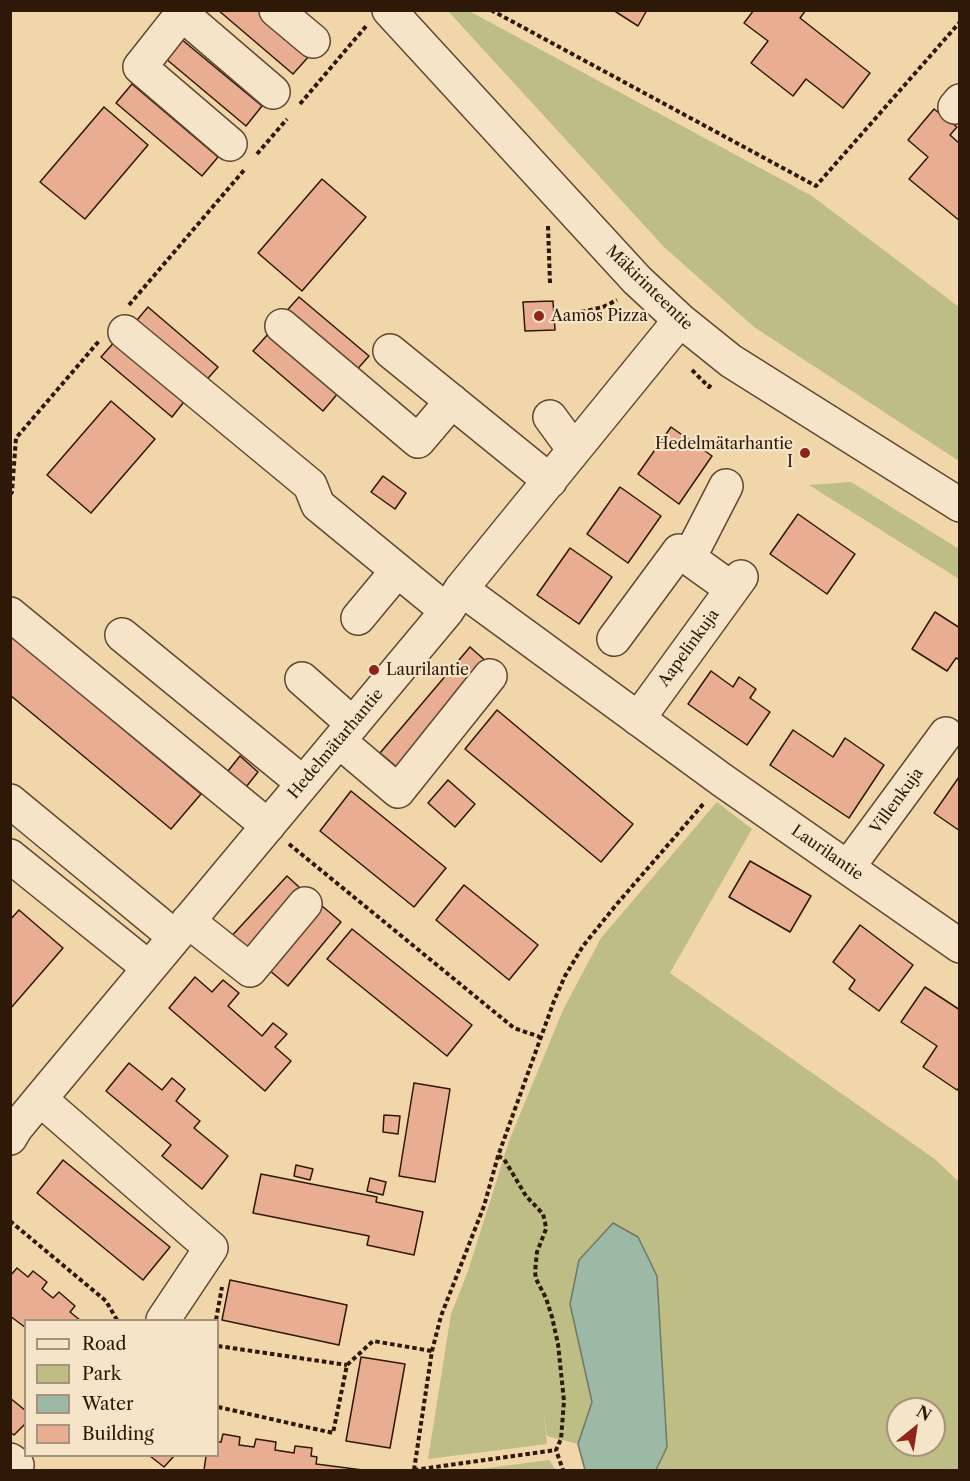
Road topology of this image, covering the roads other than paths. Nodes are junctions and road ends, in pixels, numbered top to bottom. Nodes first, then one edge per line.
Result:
1 (276, 10) edge
2 (184, 12) edge
3 (380, 15) edge
4 (313, 41) dead end
5 (273, 92) dead end
6 (244, 156) road end
7 (680, 320) junction
8 (282, 326) dead end
9 (117, 327) road end
10 (390, 351) dead end
11 (452, 401) junction
12 (550, 417) dead end
13 (574, 450) junction
14 (550, 481) junction
15 (726, 486) dead end
16 (960, 505) edge
17 (689, 558) junction
18 (397, 571) junction
19 (454, 600) junction
20 (10, 614) edge
21 (358, 618) dead end
22 (122, 635) dead end
23 (614, 639) dead end
24 (490, 676) dead end
25 (302, 679) dead end
26 (638, 719) junction
27 (346, 732) junction
28 (946, 734) dead end
29 (303, 783) junction
30 (10, 801) edge
31 (268, 826) junction
32 (10, 856) edge
33 (848, 867) junction
34 (305, 904) dead end
35 (182, 929) junction
36 (960, 946) edge
37 (149, 968) junction
38 (40, 1099) junction
39 (12, 1130) edge
40 (165, 1319) edge

1 - 4 street
2 - 5 street
2 - 6 street
3 - 7 street, Mäkirinteentie
7 - 13 street, Hedelmätarhantie
7 - 16 street, Mäkirinteentie
8 - 11 street
9 - 18 street, Laurilantie
10 - 11 street
11 - 14 street
12 - 13 street
13 - 14 street, Hedelmätarhantie
14 - 19 street, Hedelmätarhantie
15 - 17 street
17 - 23 street
17 - 26 street, Aapelinkuja
18 - 19 street, Laurilantie
18 - 21 street
19 - 26 street, Laurilantie
19 - 27 street, Hedelmätarhantie
20 - 31 street
22 - 29 street
24 - 27 street
25 - 27 street
26 - 33 street, Laurilantie
27 - 29 street, Hedelmätarhantie
28 - 33 street, Villenkuja
29 - 31 street, Hedelmätarhantie
30 - 35 street
31 - 35 street, Hedelmätarhantie
32 - 37 street
33 - 36 street, Laurilantie
34 - 35 street
35 - 37 street, Hedelmätarhantie
37 - 38 street, Hedelmätarhantie
38 - 39 street, Hedelmätarhantie
38 - 40 street

